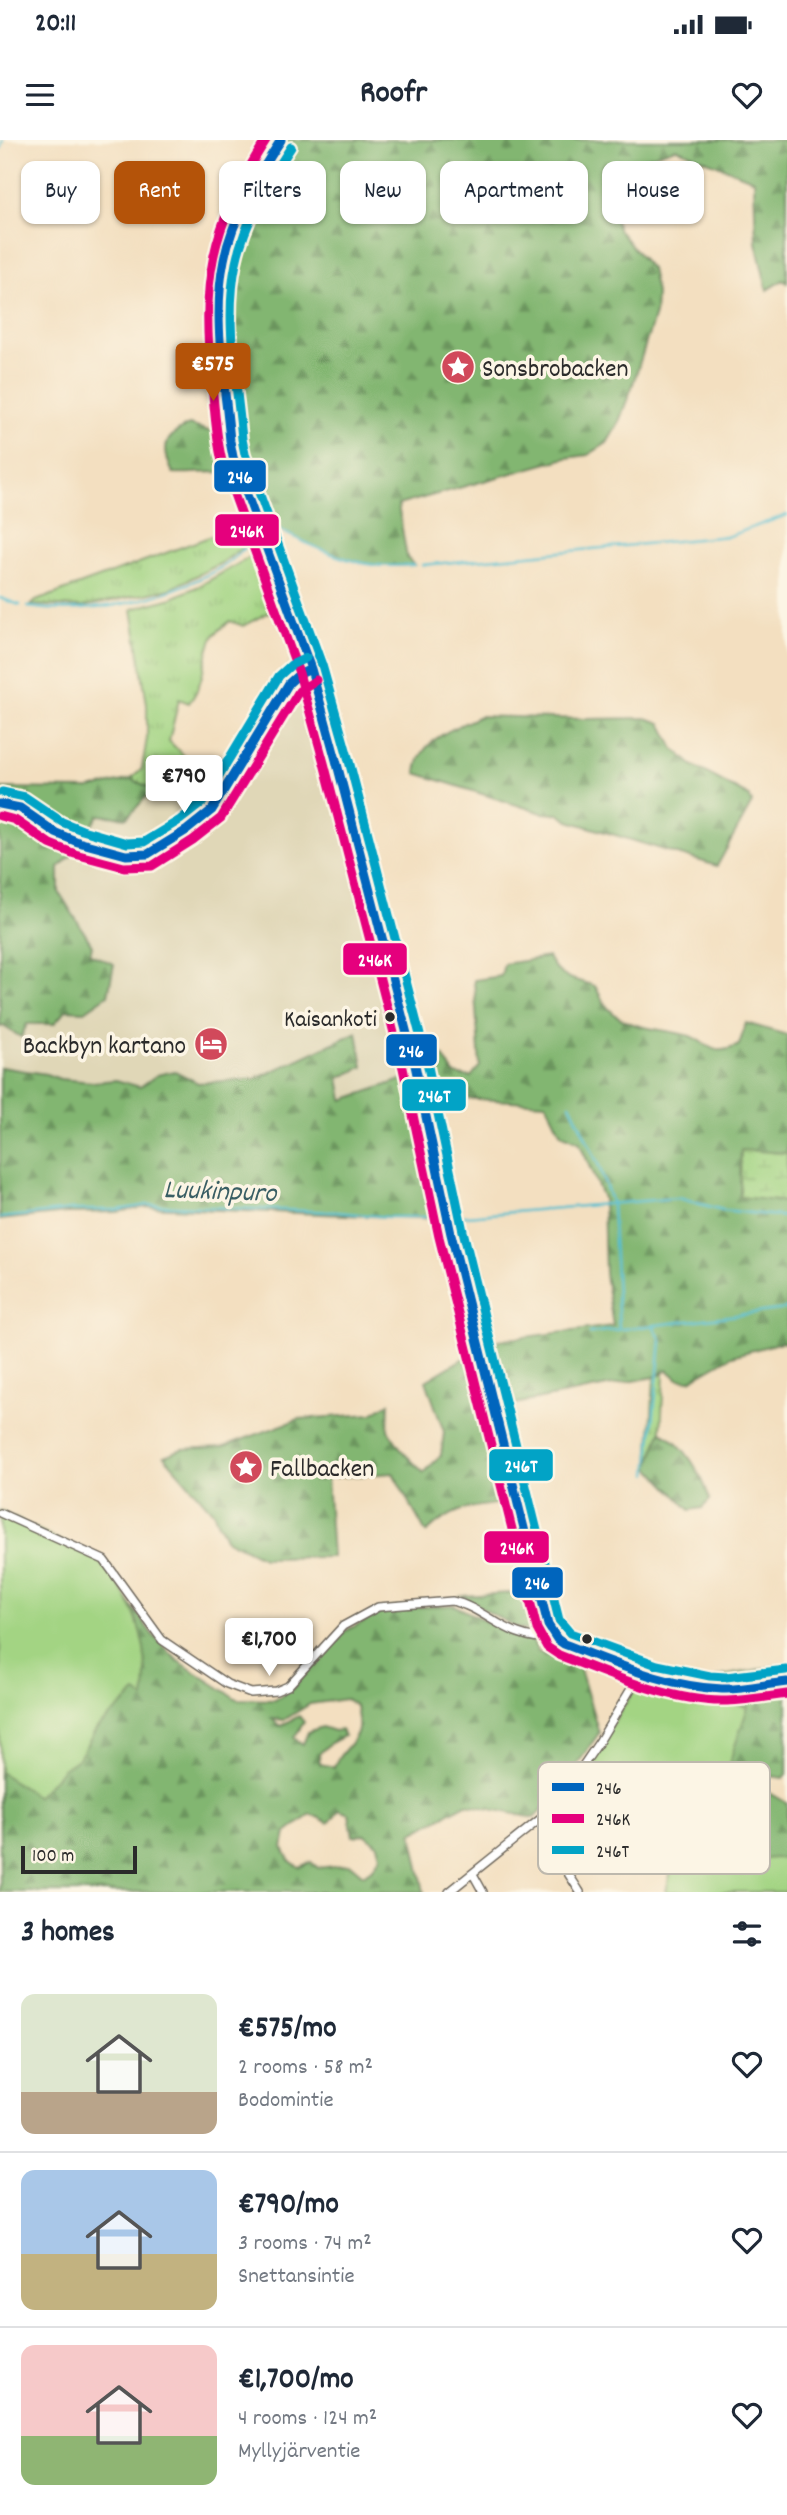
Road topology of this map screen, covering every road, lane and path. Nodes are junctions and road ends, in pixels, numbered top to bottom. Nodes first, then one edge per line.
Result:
1 (281, 140) edge
2 (311, 670) junction
3 (0, 804) edge
4 (0, 1513) edge
5 (558, 1639) junction
6 (638, 1672) junction
7 (787, 1682) edge
8 (585, 1762) edge
9 (538, 1821) edge
10 (473, 1874) junction
11 (569, 1874) edge
12 (449, 1892) edge
13 (483, 1892) edge
14 (580, 1892) edge

1 - 2 street
2 - 3 street
2 - 5 main road
4 - 5 street
5 - 6 main road
6 - 7 main road
6 - 8 street
9 - 10 street
10 - 12 street
10 - 13 street
11 - 14 street

